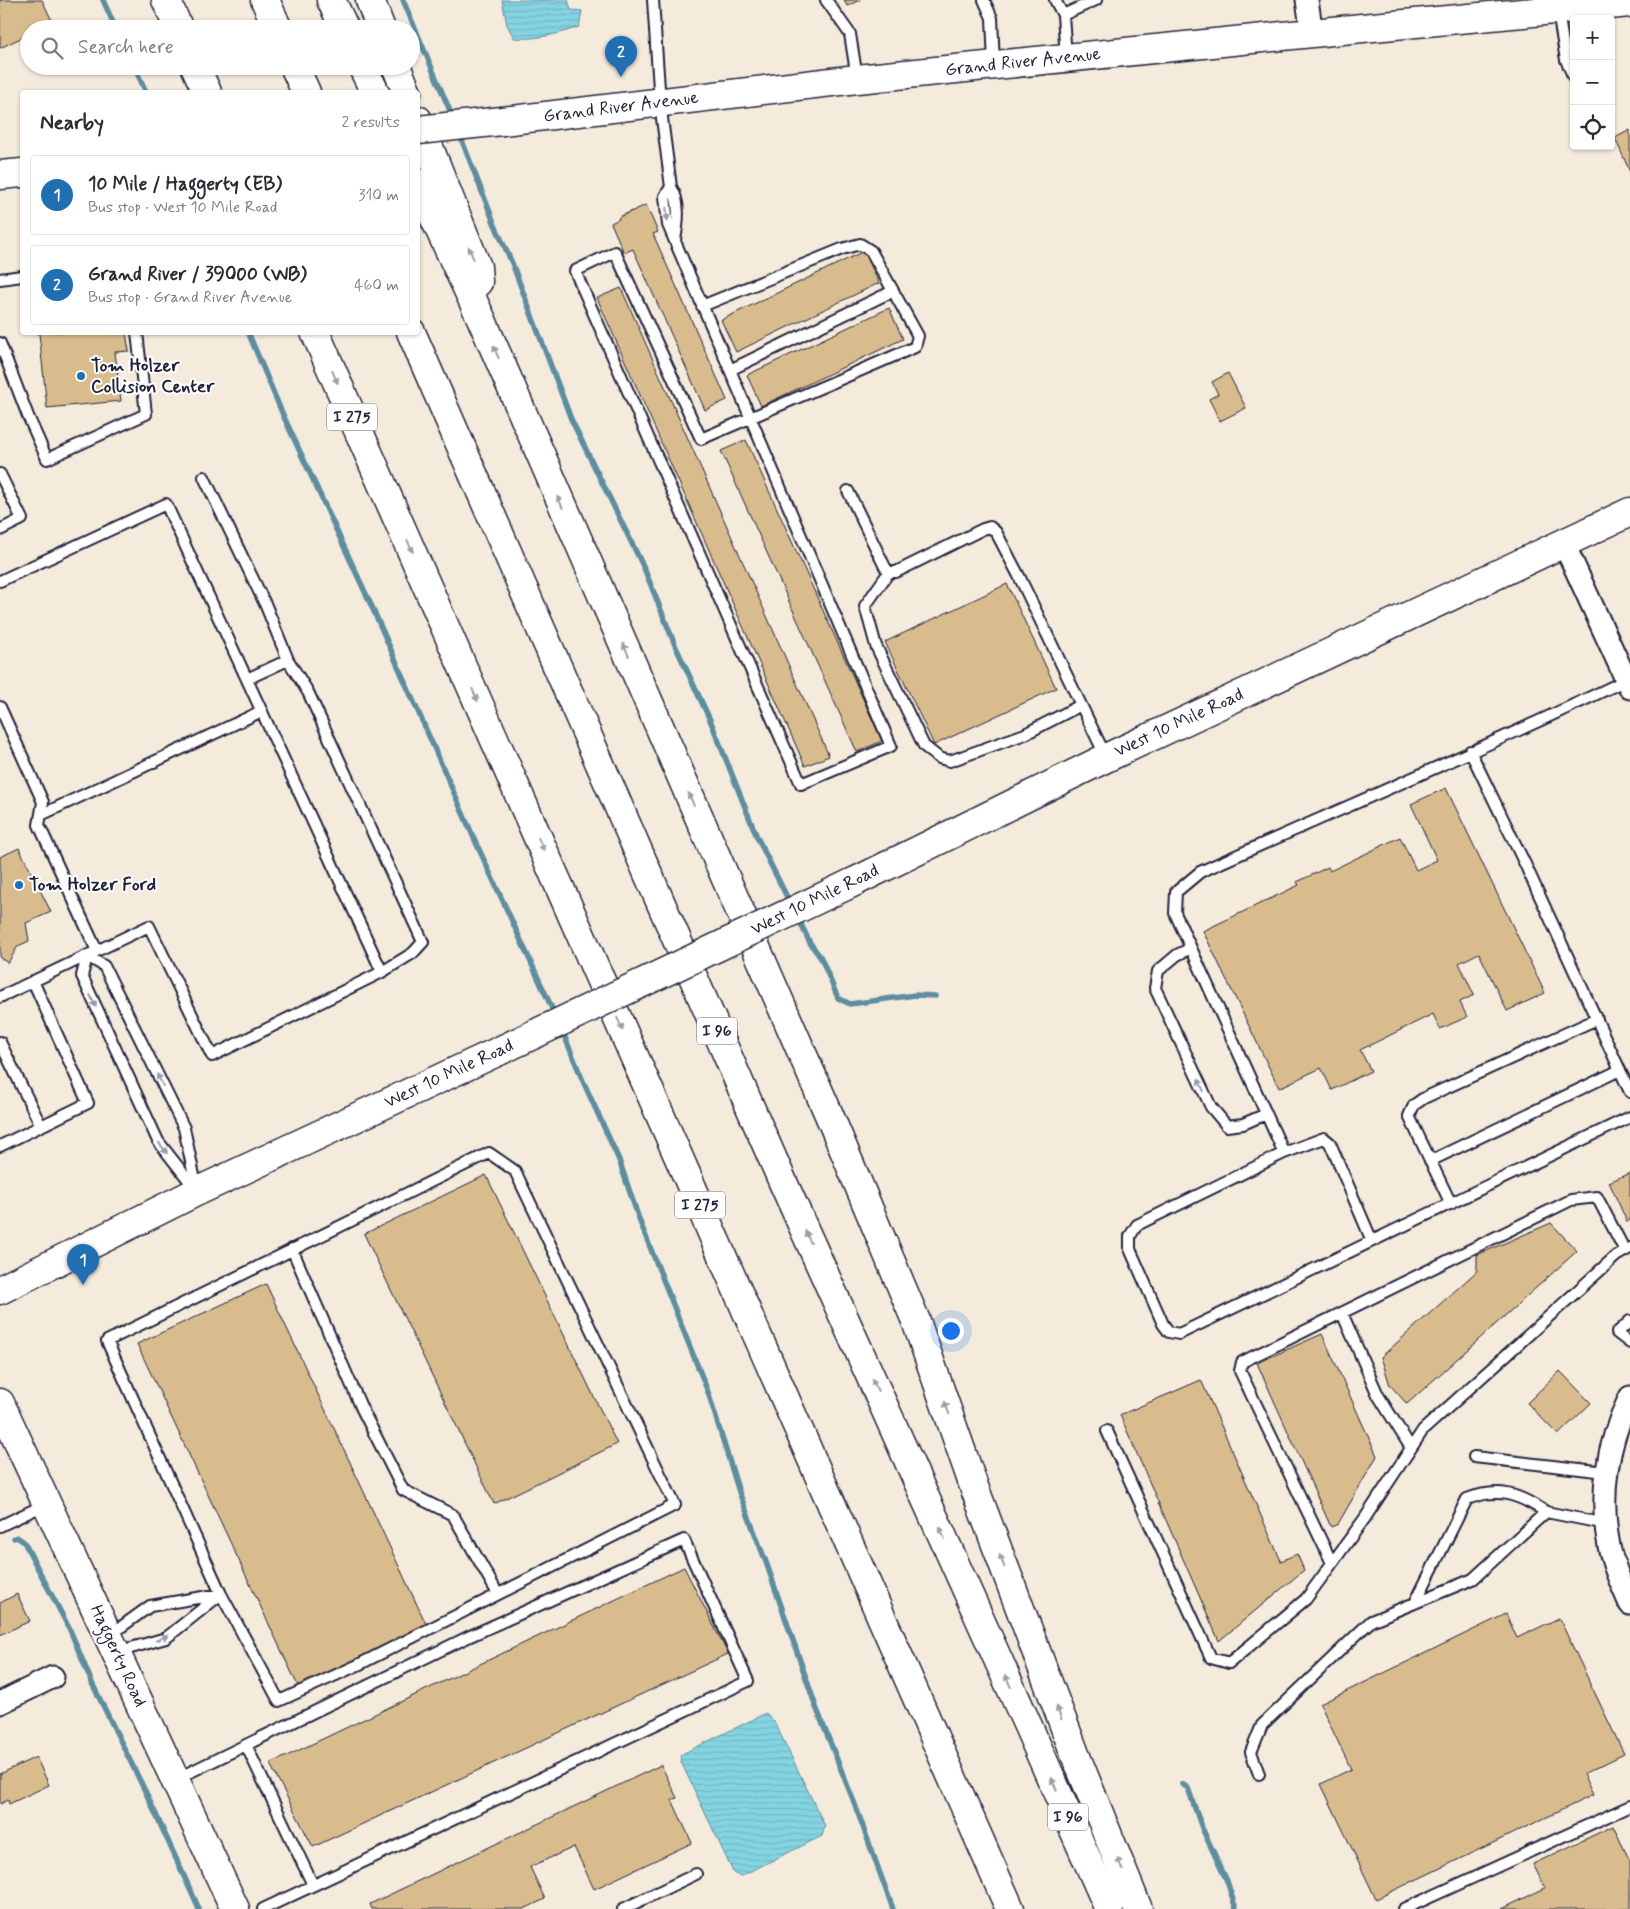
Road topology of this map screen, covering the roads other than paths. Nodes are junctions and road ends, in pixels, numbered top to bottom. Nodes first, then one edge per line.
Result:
1 (166, 0) edge
2 (265, 0) edge
3 (331, 0) edge
4 (370, 0) edge
5 (653, 0) edge
6 (826, 0) edge
7 (984, 0) edge
8 (1056, 0) edge
9 (1096, 0) edge
10 (1306, 0) edge
11 (1630, 4) edge
12 (1558, 5) edge
13 (1063, 15) junction
14 (175, 20) edge
15 (274, 20) edge
16 (340, 20) edge
17 (378, 20) edge
18 (1312, 33) junction
19 (1066, 58) junction
20 (994, 65) junction
21 (1570, 69) edge
22 (200, 75) edge
23 (298, 75) edge
24 (366, 75) edge
25 (399, 75) edge
26 (857, 79) junction
27 (206, 90) edge
28 (305, 90) edge
29 (374, 90) edge
30 (405, 90) edge
31 (660, 103) junction
32 (420, 125) edge
33 (420, 130) edge
34 (20, 173) edge
35 (0, 175) edge
36 (420, 187) edge
37 (20, 276) edge
38 (0, 279) edge
39 (893, 291) junction
40 (702, 306) junction
41 (481, 318) junction
42 (137, 335) edge
43 (316, 335) edge
44 (412, 335) edge
45 (0, 343) edge
46 (730, 370) junction
47 (751, 419) junction
48 (0, 474) edge
49 (204, 477) dead end
50 (848, 491) dead end
51 (1630, 512) edge
52 (0, 530) edge
53 (1564, 544) junction
54 (889, 572) junction
55 (0, 582) edge
56 (288, 660) junction
57 (1626, 672) edge
58 (247, 679) junction
59 (1081, 705) junction
60 (0, 707) edge
61 (262, 711) junction
62 (1470, 751) junction
63 (1106, 758) junction
64 (41, 815) junction
65 (1191, 948) junction
66 (97, 951) junction
67 (87, 956) junction
68 (382, 972) junction
69 (33, 981) junction
70 (0, 997) edge
71 (1597, 1019) junction
72 (0, 1042) edge
73 (1620, 1070) junction
74 (1630, 1092) edge
75 (1266, 1114) junction
76 (1630, 1118) edge
77 (41, 1126) junction
78 (0, 1146) edge
79 (1284, 1153) junction
80 (1430, 1161) junction
81 (198, 1191) junction
82 (1450, 1204) junction
83 (1372, 1241) junction
84 (292, 1249) junction
85 (1627, 1250) edge
86 (0, 1290) edge
87 (1342, 1313) junction
88 (1630, 1321) edge
89 (1630, 1343) edge
90 (1630, 1397) edge
91 (0, 1403) edge
92 (1107, 1431) dead end
93 (1411, 1448) junction
94 (1474, 1458) dead end
95 (1606, 1472) junction
96 (47, 1503) junction
97 (1546, 1512) junction
98 (1607, 1524) junction
99 (0, 1526) edge
100 (1332, 1563) junction
101 (221, 1594) junction
102 (498, 1594) junction
103 (1416, 1603) junction
104 (1630, 1604) edge
105 (112, 1644) junction
106 (53, 1677) dead end
107 (0, 1703) edge
108 (246, 1744) junction
109 (1258, 1774) dead end
110 (175, 1779) junction
111 (1630, 1806) edge
112 (696, 1874) dead end
113 (313, 1885) junction
114 (235, 1909) edge
115 (263, 1909) edge
116 (623, 1909) edge
117 (1010, 1909) edge
118 (1108, 1909) edge
119 (1138, 1909) edge
120 (1404, 1909) edge

1 - 14 main road
2 - 15 main road
3 - 16 main road
4 - 17 main road
5 - 31 lane
6 - 26 lane
7 - 20 lane
8 - 13 lane
9 - 13 lane
10 - 18 street
11 - 12 main road, Grand River Avenue
12 - 18 main road, Grand River Avenue
12 - 21 lane
13 - 19 lane
18 - 19 main road, Grand River Avenue
19 - 20 main road, Grand River Avenue
20 - 26 main road, Grand River Avenue
22 - 27 main road
23 - 28 main road
24 - 29 main road
25 - 30 main road
26 - 31 main road, Grand River Avenue
31 - 33 main road, Grand River Avenue, bridge
31 - 40 lane
41 -> 32 main road
34 - 35 main road
36 - 41 main road
37 - 38 lane
39 - 40 lane
39 - 46 lane
39 - 47 lane
40 - 46 lane
119 -> 41 main road
42 - 45 lane
43 -> 117 main road, I 275
118 -> 44 main road, I 96
46 - 47 lane
47 - 47 lane
48 - 52 lane
49 - 56 lane
50 - 54 lane
51 - 53 main road, West 10 Mile Road
53 - 57 street
53 - 63 main road, West 10 Mile Road
54 - 59 lane
54 - 59 lane
55 - 58 lane
56 - 58 lane
56 - 68 lane
57 - 62 lane
58 - 61 lane
59 - 63 lane
60 - 64 lane
61 - 64 lane
61 - 68 lane
62 - 65 lane
62 - 71 lane
63 - 81 main road, West 10 Mile Road, bridge
64 - 66 lane
65 - 75 lane
75 -> 65 lane
66 - 67 lane
66 - 68 lane
67 - 69 lane
81 -> 67 lane
67 -> 81 lane
69 - 70 lane
69 - 77 lane
71 - 73 lane
71 - 80 lane
72 - 77 lane
73 - 74 lane
73 - 80 lane
75 - 79 lane
76 - 82 lane
77 - 78 lane
79 - 83 lane
79 - 83 lane
80 - 82 lane
81 - 86 main road, West 10 Mile Road
82 - 83 lane
84 - 101 lane
84 - 102 lane
84 - 102 lane
85 - 87 lane
85 - 93 lane
87 - 93 lane
87 - 100 lane
88 - 89 lane
90 - 95 street
91 - 96 main road, Haggerty Road
92 - 100 lane
93 - 100 lane
94 - 95 lane
95 - 98 street
96 - 99 lane
96 - 105 main road, Haggerty Road
97 - 98 lane
97 - 103 lane
97 - 103 lane
98 - 104 street
101 - 102 lane
105 -> 101 lane
101 - 105 lane
103 - 109 lane
105 - 110 main road, Haggerty Road
106 - 107 street
108 - 110 lane
108 - 113 lane
108 - 113 lane
110 - 114 main road, Haggerty Road
111 - 120 lane
112 - 116 lane
113 - 115 lane

